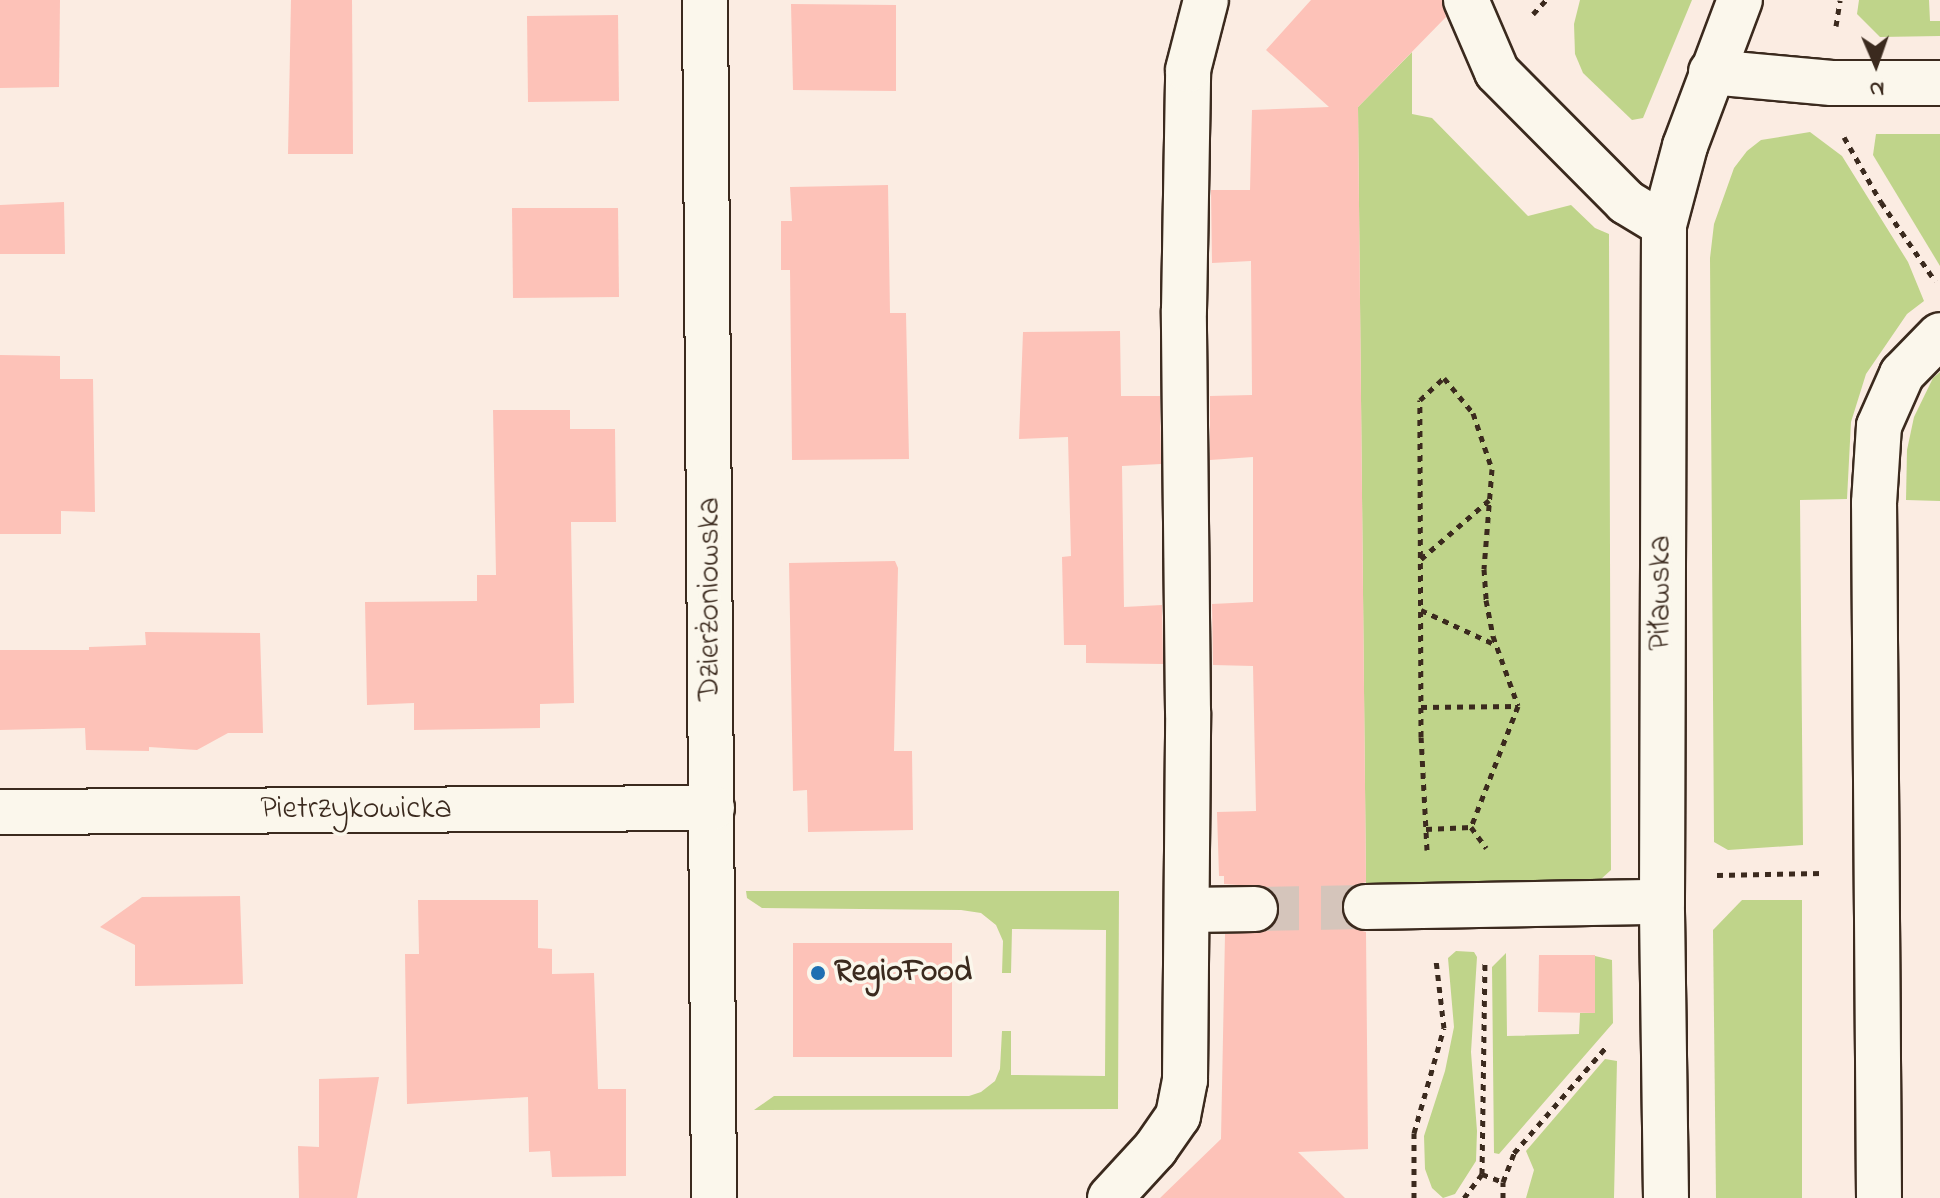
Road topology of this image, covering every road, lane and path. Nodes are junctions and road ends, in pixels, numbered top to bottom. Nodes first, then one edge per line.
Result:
1 (705, 0) edge
2 (1206, 0) edge
3 (1466, 0) edge
4 (1740, 0) edge
5 (1840, 0) edge
6 (1839, 13) dead end
7 (1711, 72) junction
8 (1940, 83) edge
9 (1836, 123) dead end
10 (1664, 225) junction
11 (1940, 288) edge
12 (1940, 335) edge
13 (1490, 500) junction
14 (1420, 560) junction
15 (1421, 610) junction
16 (1496, 645) junction
17 (1518, 706) junction
18 (1421, 707) junction
19 (712, 808) junction
20 (0, 812) edge
21 (1471, 827) dead end
22 (1876, 872) junction
23 (1662, 890) junction
24 (1485, 905) junction
25 (1430, 906) junction
26 (1366, 907) tunnel mouth
27 (1255, 909) tunnel mouth
28 (1188, 910) junction
29 (1614, 1039) dead end
30 (1482, 1174) junction
31 (1503, 1182) junction
32 (714, 1198) edge
33 (1110, 1198) edge
34 (1414, 1198) edge
35 (1464, 1198) edge
36 (1503, 1198) edge
37 (1666, 1198) edge
38 (1879, 1198) edge

1 - 19 street, Dzierżoniowska
2 - 28 street
3 - 10 street
4 - 7 street, Piławska
5 - 6 path
7 - 8 street
7 - 10 street, Piławska
9 - 11 path
10 - 23 street, Piławska
12 - 22 street
13 - 14 path
13 - 14 path
13 - 16 path
14 - 15 path
15 - 16 path
15 - 18 path
16 - 17 path
17 - 18 path
17 - 21 path
18 - 25 path
19 - 20 street, Pietrzykowicka
19 - 32 street, Dzierżoniowska
22 - 23 path
22 - 38 street
23 - 24 street
23 - 37 street, Piławska
24 - 25 street
24 - 30 path
25 - 26 street
25 - 34 path
27 - 28 street
28 - 33 street
29 - 31 path
30 - 31 path
30 - 35 path
31 - 36 path

